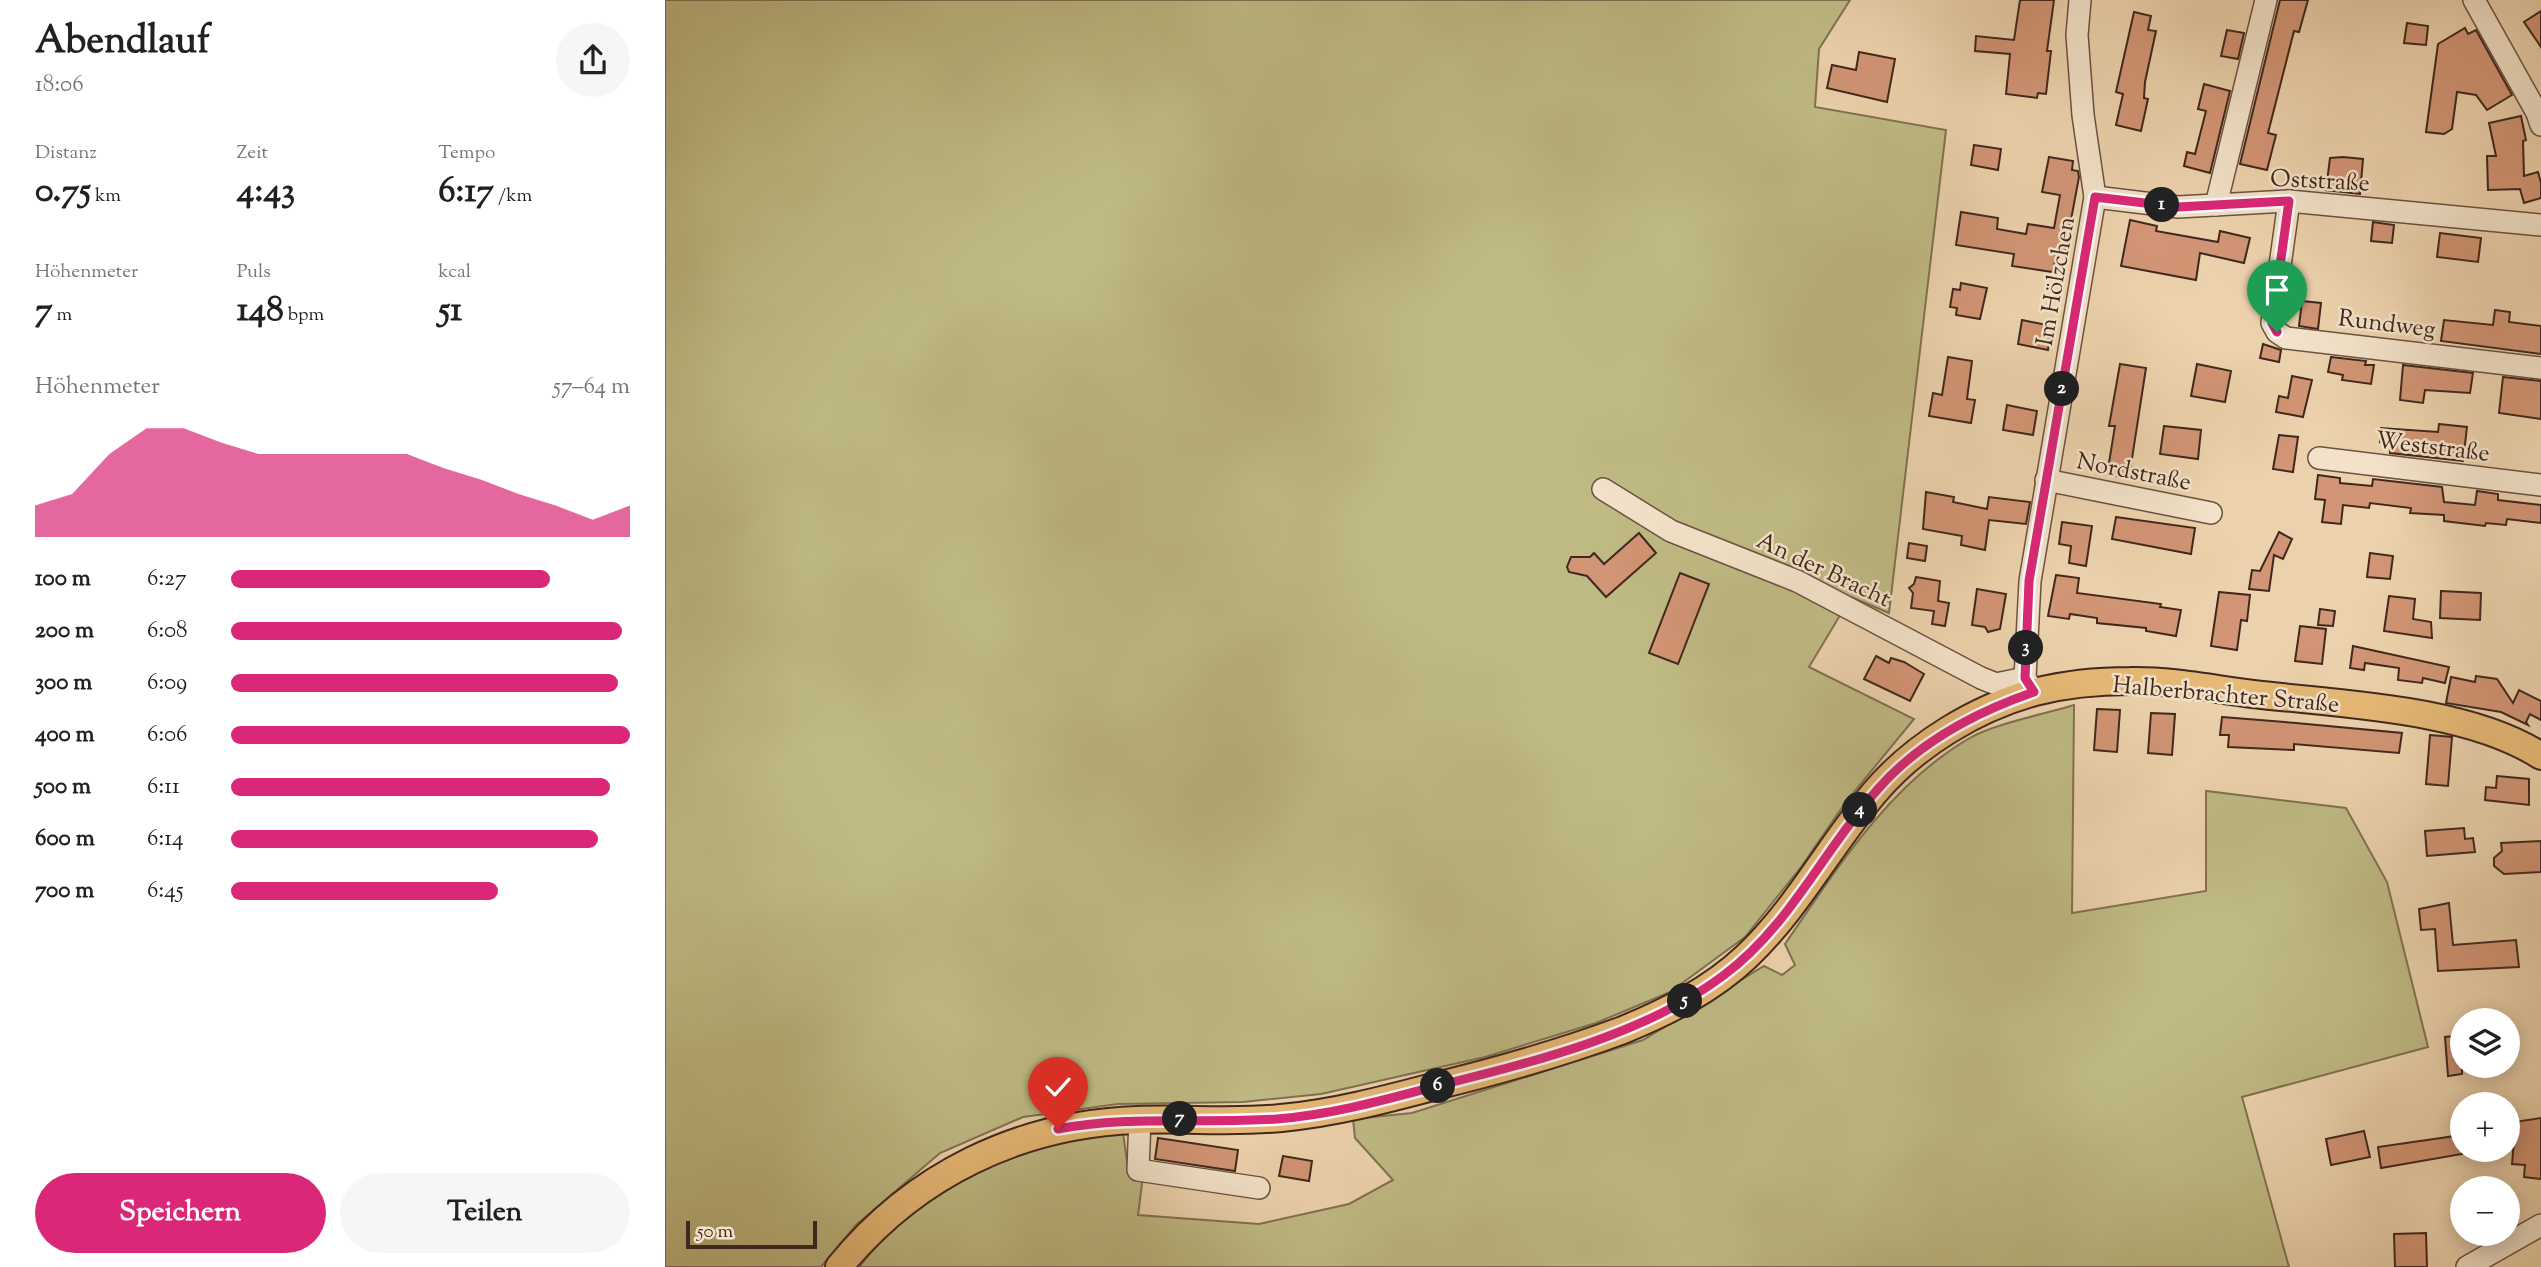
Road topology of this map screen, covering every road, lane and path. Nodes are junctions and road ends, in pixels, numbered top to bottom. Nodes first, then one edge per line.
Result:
1 (2080, 0) edge
2 (2266, 0) edge
3 (2474, 0) edge
4 (2541, 125) edge
5 (2095, 197) junction
6 (2289, 201) junction
7 (2216, 205) junction
8 (2541, 225) edge
9 (2541, 368) edge
10 (2319, 458) dead end
11 (2046, 480) junction
12 (2541, 485) edge
13 (1603, 489) dead end
14 (2211, 513) dead end
15 (2030, 685) junction
16 (2541, 756) edge
17 (1140, 1119) junction
18 (1259, 1188) dead end
19 (2541, 1225) edge
20 (839, 1267) edge
21 (2467, 1267) edge

1 - 5 street, Im Hölzchen
2 - 7 street
3 - 4 street
5 - 7 street, Oststraße
5 - 11 street, Im Hölzchen
6 - 7 street, Oststraße
6 - 8 street, Oststraße
6 - 9 street, Rundweg
10 - 12 street, Weststraße
11 - 14 street, Nordstraße
11 - 15 street, Im Hölzchen
13 - 15 street, An der Bracht
15 - 16 main road, Halberbrachter Straße
15 - 17 main road, Halberbrachter Straße
17 - 18 street
17 - 20 main road, Halberbrachter Straße
19 - 21 street

